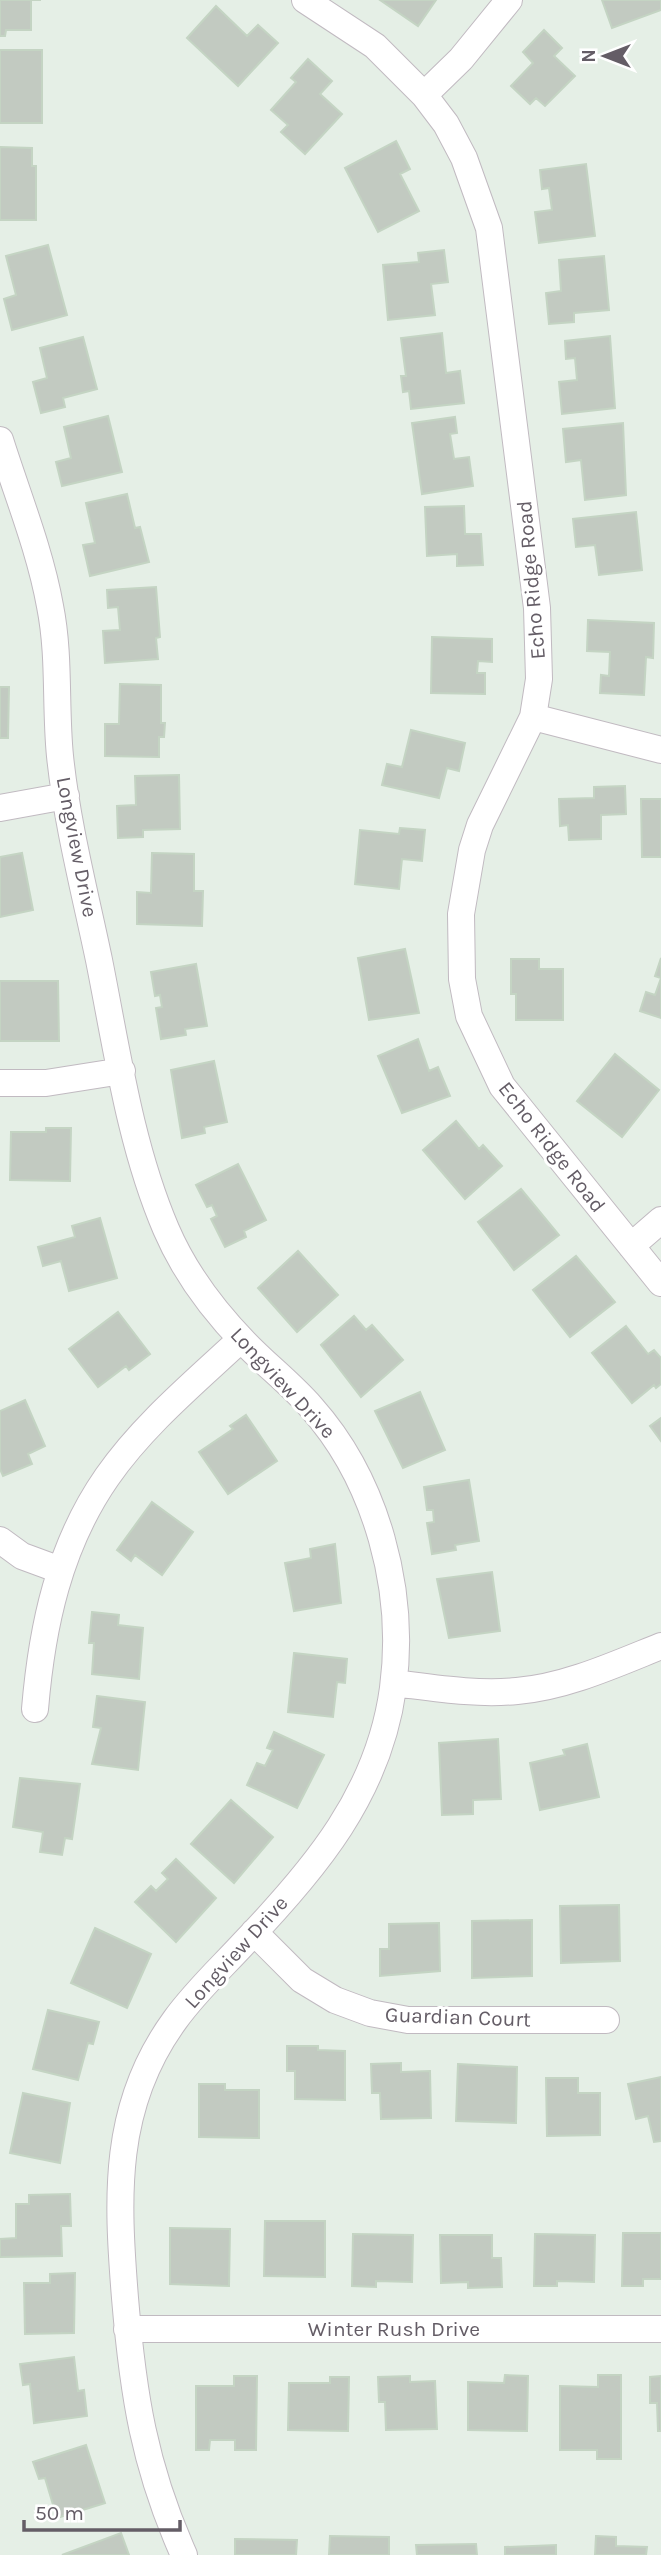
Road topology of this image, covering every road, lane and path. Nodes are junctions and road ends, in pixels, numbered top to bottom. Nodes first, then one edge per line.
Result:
1 (305, 0) edge
2 (509, 0) edge
3 (424, 95) junction
4 (0, 440) edge
5 (533, 717) junction
6 (661, 750) edge
7 (66, 796) junction
8 (0, 808) edge
9 (121, 1071) junction
10 (0, 1083) edge
11 (661, 1220) edge
12 (631, 1246) junction
13 (661, 1283) edge
14 (241, 1339) junction
15 (0, 1541) edge
16 (60, 1570) junction
17 (661, 1646) edge
18 (394, 1683) junction
19 (35, 1709) dead end
20 (254, 1932) junction
21 (606, 2020) dead end
22 (127, 2329) junction
23 (661, 2329) edge
24 (184, 2555) edge

1 - 3 street, Echo Ridge Road
2 - 3 street
3 - 5 street, Echo Ridge Road
4 - 7 street, Longview Drive
5 - 6 street
5 - 12 street, Echo Ridge Road
7 - 8 street
7 - 9 street, Longview Drive
9 - 10 street
9 - 14 street, Longview Drive
11 - 12 street
12 - 13 street, Echo Ridge Road
14 - 16 street
14 - 18 street, Longview Drive
15 - 16 street
16 - 19 street
17 - 18 street
18 - 20 street, Longview Drive
20 - 21 street, Guardian Court
20 - 22 street, Longview Drive
22 - 23 street, Winter Rush Drive
22 - 24 street, Longview Drive

